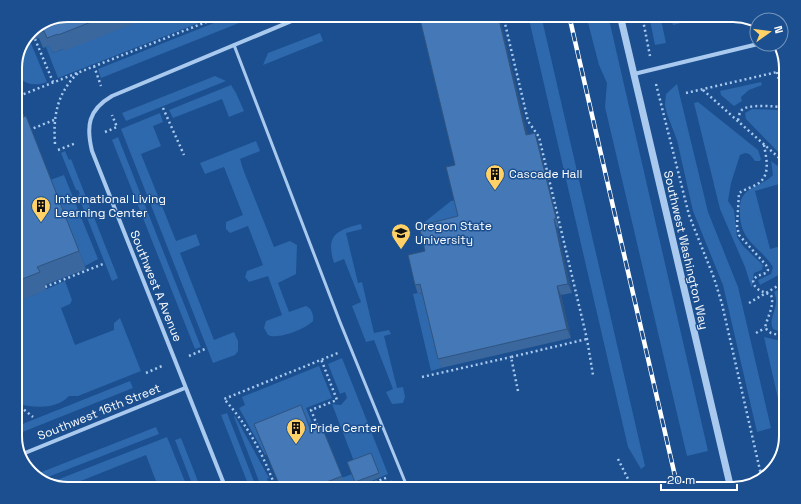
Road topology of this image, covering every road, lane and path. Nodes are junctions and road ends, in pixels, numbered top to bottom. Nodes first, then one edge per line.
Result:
1 (206, 22) edge
2 (289, 22) edge
3 (505, 22) edge
4 (622, 22) edge
5 (643, 22) edge
6 (34, 39) dead end
7 (234, 45) junction
8 (749, 46) edge
9 (653, 69) junction
10 (80, 72) junction
11 (777, 72) joint
12 (634, 74) junction
13 (779, 80) edge
14 (53, 82) junction
15 (703, 90) junction
16 (686, 93) dead end
17 (22, 95) edge
18 (163, 108) dead end
19 (779, 108) edge
20 (54, 120) junction
21 (738, 120) junction
22 (23, 132) edge
23 (55, 144) dead end
24 (764, 145) junction
25 (184, 155) dead end
26 (779, 158) edge
27 (103, 264) dead end
28 (779, 285) edge
29 (45, 287) edge
30 (766, 293) junction
31 (749, 302) dead end
32 (765, 328) junction
33 (756, 333) dead end
34 (779, 335) edge
35 (587, 339) junction
36 (351, 348) junction
37 (511, 357) junction
38 (321, 360) junction
39 (593, 375) dead end
40 (422, 377) dead end
41 (185, 388) junction
42 (518, 391) dead end
43 (22, 408) edge
44 (34, 417) dead end
45 (320, 433) edge
46 (26, 453) edge
47 (618, 458) dead end
48 (401, 471) junction
49 (761, 473) edge
50 (223, 482) edge
51 (273, 482) edge
52 (375, 482) edge
53 (405, 482) edge
54 (630, 482) edge
55 (729, 482) edge

1 - 10 path
2 - 7 street, Southwest A Avenue
3 - 35 path
4 - 12 street, Southwest Washington Way
5 - 9 path
6 - 14 path
7 - 36 lane
7 - 41 street, Southwest A Avenue
8 - 9 street
9 - 12 street
9 - 49 path
10 - 14 path
10 - 20 path
11 - 13 path
11 - 15 path
12 - 55 street, Southwest Washington Way
14 - 17 path
15 - 16 path
15 - 21 path
18 - 25 path
19 - 21 path
20 - 22 path
20 - 23 path
21 - 24 path
24 - 26 path
24 - 30 path
27 - 29 path
28 - 30 path
30 - 31 path
30 - 32 path
32 - 33 path
32 - 34 path
35 - 37 path
35 - 39 path
36 - 38 path
36 - 48 lane
37 - 40 path
37 - 42 path
38 - 45 path
38 - 51 path
41 - 46 street, Southwest 16th Street
41 - 50 street, Southwest A Avenue
43 - 44 path
47 - 54 path
48 - 52 path
48 - 53 lane

